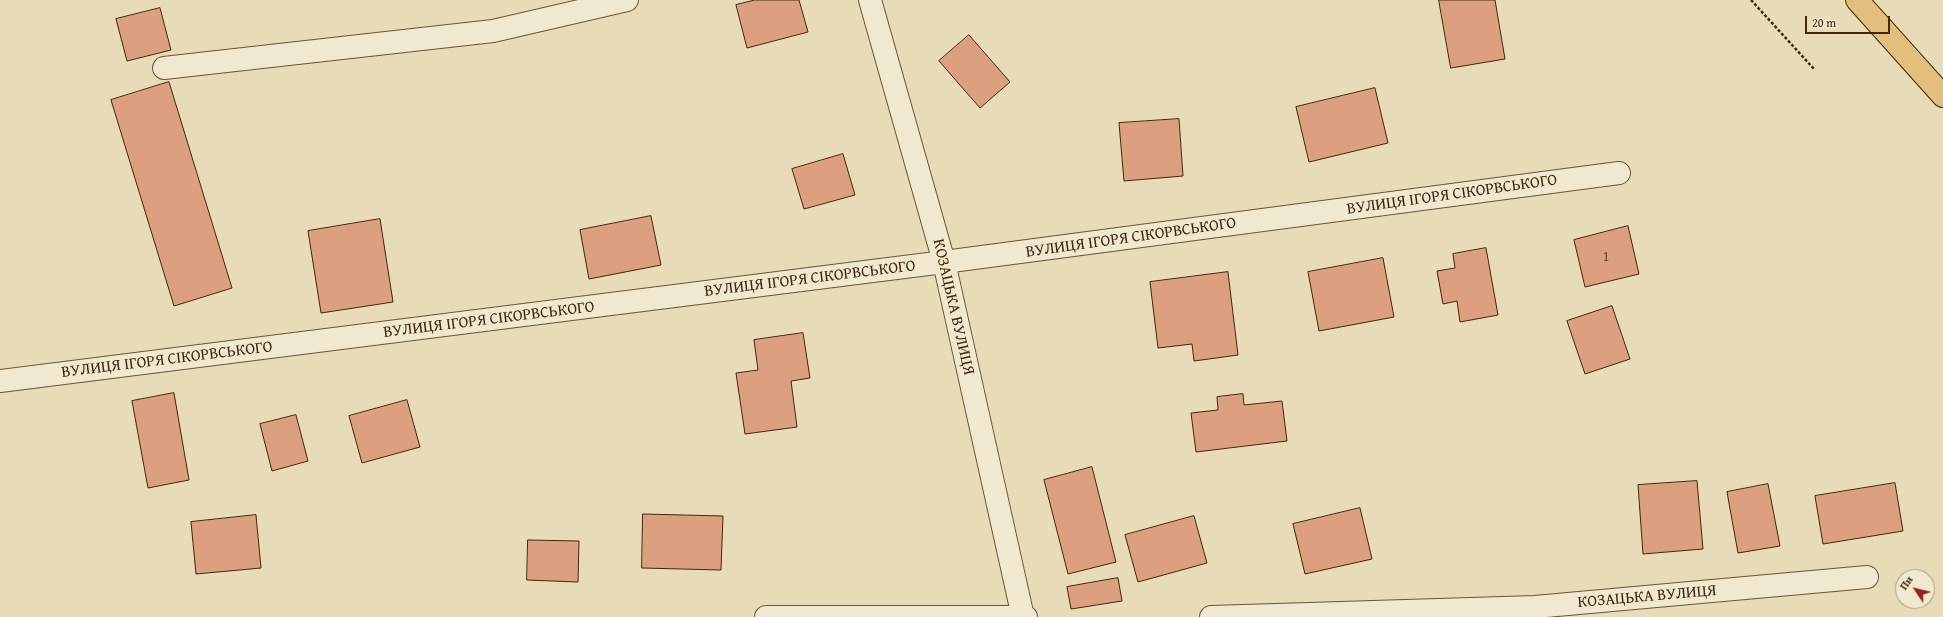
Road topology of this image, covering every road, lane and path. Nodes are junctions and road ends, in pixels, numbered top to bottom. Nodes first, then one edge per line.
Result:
1 (627, 0) edge
2 (870, 0) edge
3 (1751, 0) edge
4 (1857, 0) edge
5 (164, 68) dead end
6 (1814, 69) dead end
7 (1943, 96) edge
8 (1619, 173) dead end
9 (944, 262) junction
10 (0, 381) edge
11 (1867, 577) dead end
12 (766, 617) edge
13 (1022, 617) edge
14 (1026, 617) edge
15 (1211, 617) edge

1 - 5 street
2 - 9 street, КОЗАЦЬКА ВУЛИЦЯ
3 - 6 path
4 - 7 main road
8 - 9 street, ВУЛИЦЯ ІГОРЯ СІКОРВСЬКОГО
9 - 10 street, ВУЛИЦЯ ІГОРЯ СІКОРВСЬКОГО
9 - 13 street, КОЗАЦЬКА ВУЛИЦЯ
11 - 15 street, КОЗАЦЬКА ВУЛИЦЯ
12 - 13 street
13 - 14 street

